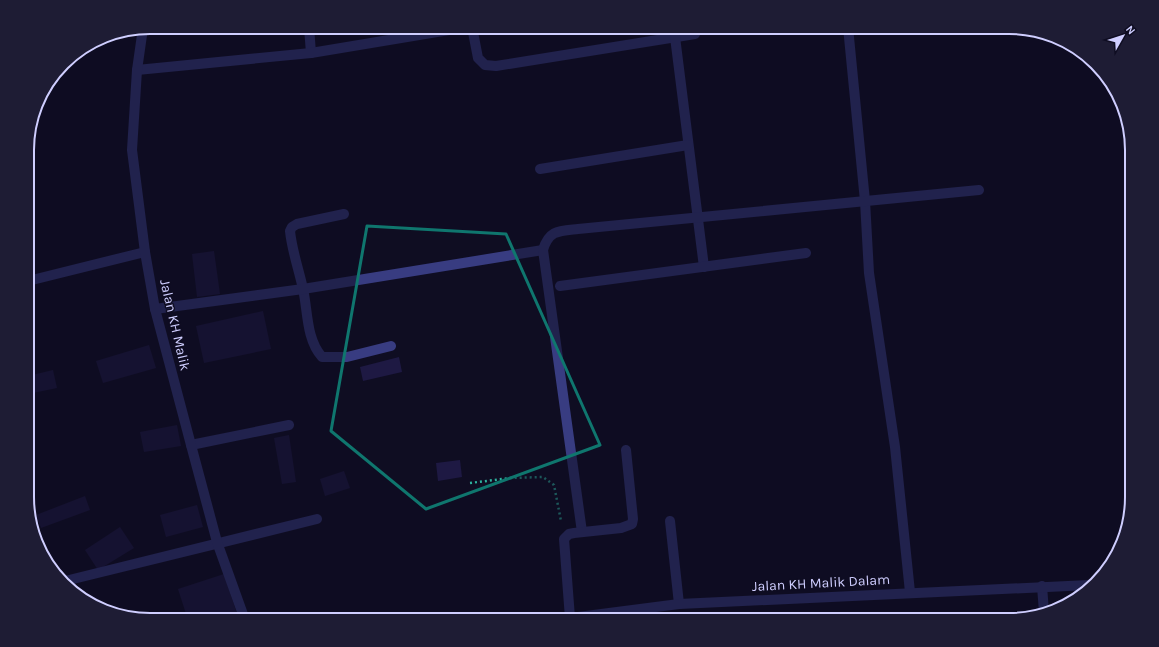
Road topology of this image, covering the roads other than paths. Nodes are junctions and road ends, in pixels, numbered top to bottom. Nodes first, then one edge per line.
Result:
1 (142, 34) edge
2 (310, 34) edge
3 (423, 34) edge
4 (473, 34) edge
5 (694, 34) dead end
6 (849, 34) edge
7 (674, 37) junction
8 (311, 52) junction
9 (137, 70) junction
10 (688, 145) junction
11 (540, 169) dead end
12 (979, 190) dead end
13 (865, 201) junction
14 (344, 214) dead end
15 (697, 216) junction
16 (543, 250) junction
17 (145, 252) junction
18 (806, 253) dead end
19 (704, 267) junction
20 (34, 280) edge
21 (560, 286) dead end
22 (303, 289) junction
23 (155, 309) junction
24 (391, 346) dead end
25 (289, 425) dead end
26 (191, 446) junction
27 (626, 450) dead end
28 (317, 519) dead end
29 (670, 521) dead end
30 (582, 532) junction
31 (217, 542) junction
32 (69, 580) edge
33 (1084, 585) edge
34 (1042, 586) junction
35 (910, 592) junction
36 (680, 604) junction
37 (1044, 607) edge
38 (644, 609) junction
39 (242, 613) edge
40 (570, 613) edge
41 (611, 613) edge
42 (644, 613) edge

1 - 9 street, Jalan KH Malik
2 - 8 street
3 - 8 street
4 - 7 street
5 - 7 street
6 - 13 street
7 - 10 street
8 - 9 street
9 - 17 street, Jalan KH Malik
10 - 11 street
10 - 15 street
12 - 13 street
13 - 15 street
13 - 35 street
14 - 22 street
15 - 16 street
15 - 19 street
16 - 22 street
16 - 30 street
17 - 20 street
17 - 23 street, Jalan KH Malik
18 - 19 street
19 - 21 street
22 - 23 street
22 - 24 street
23 - 26 street, Jalan KH Malik
25 - 26 street
26 - 31 street, Jalan KH Malik
27 - 30 street
28 - 31 street
29 - 36 street
30 - 40 street
31 - 32 street
31 - 39 street, Jalan KH Malik
33 - 34 street, Jalan KH Malik Dalam
34 - 35 street, Jalan KH Malik Dalam
34 - 37 street
35 - 36 street, Jalan KH Malik Dalam
36 - 38 street, Jalan KH Malik Dalam
38 - 41 street, Jalan KH Malik Dalam
38 - 42 street

